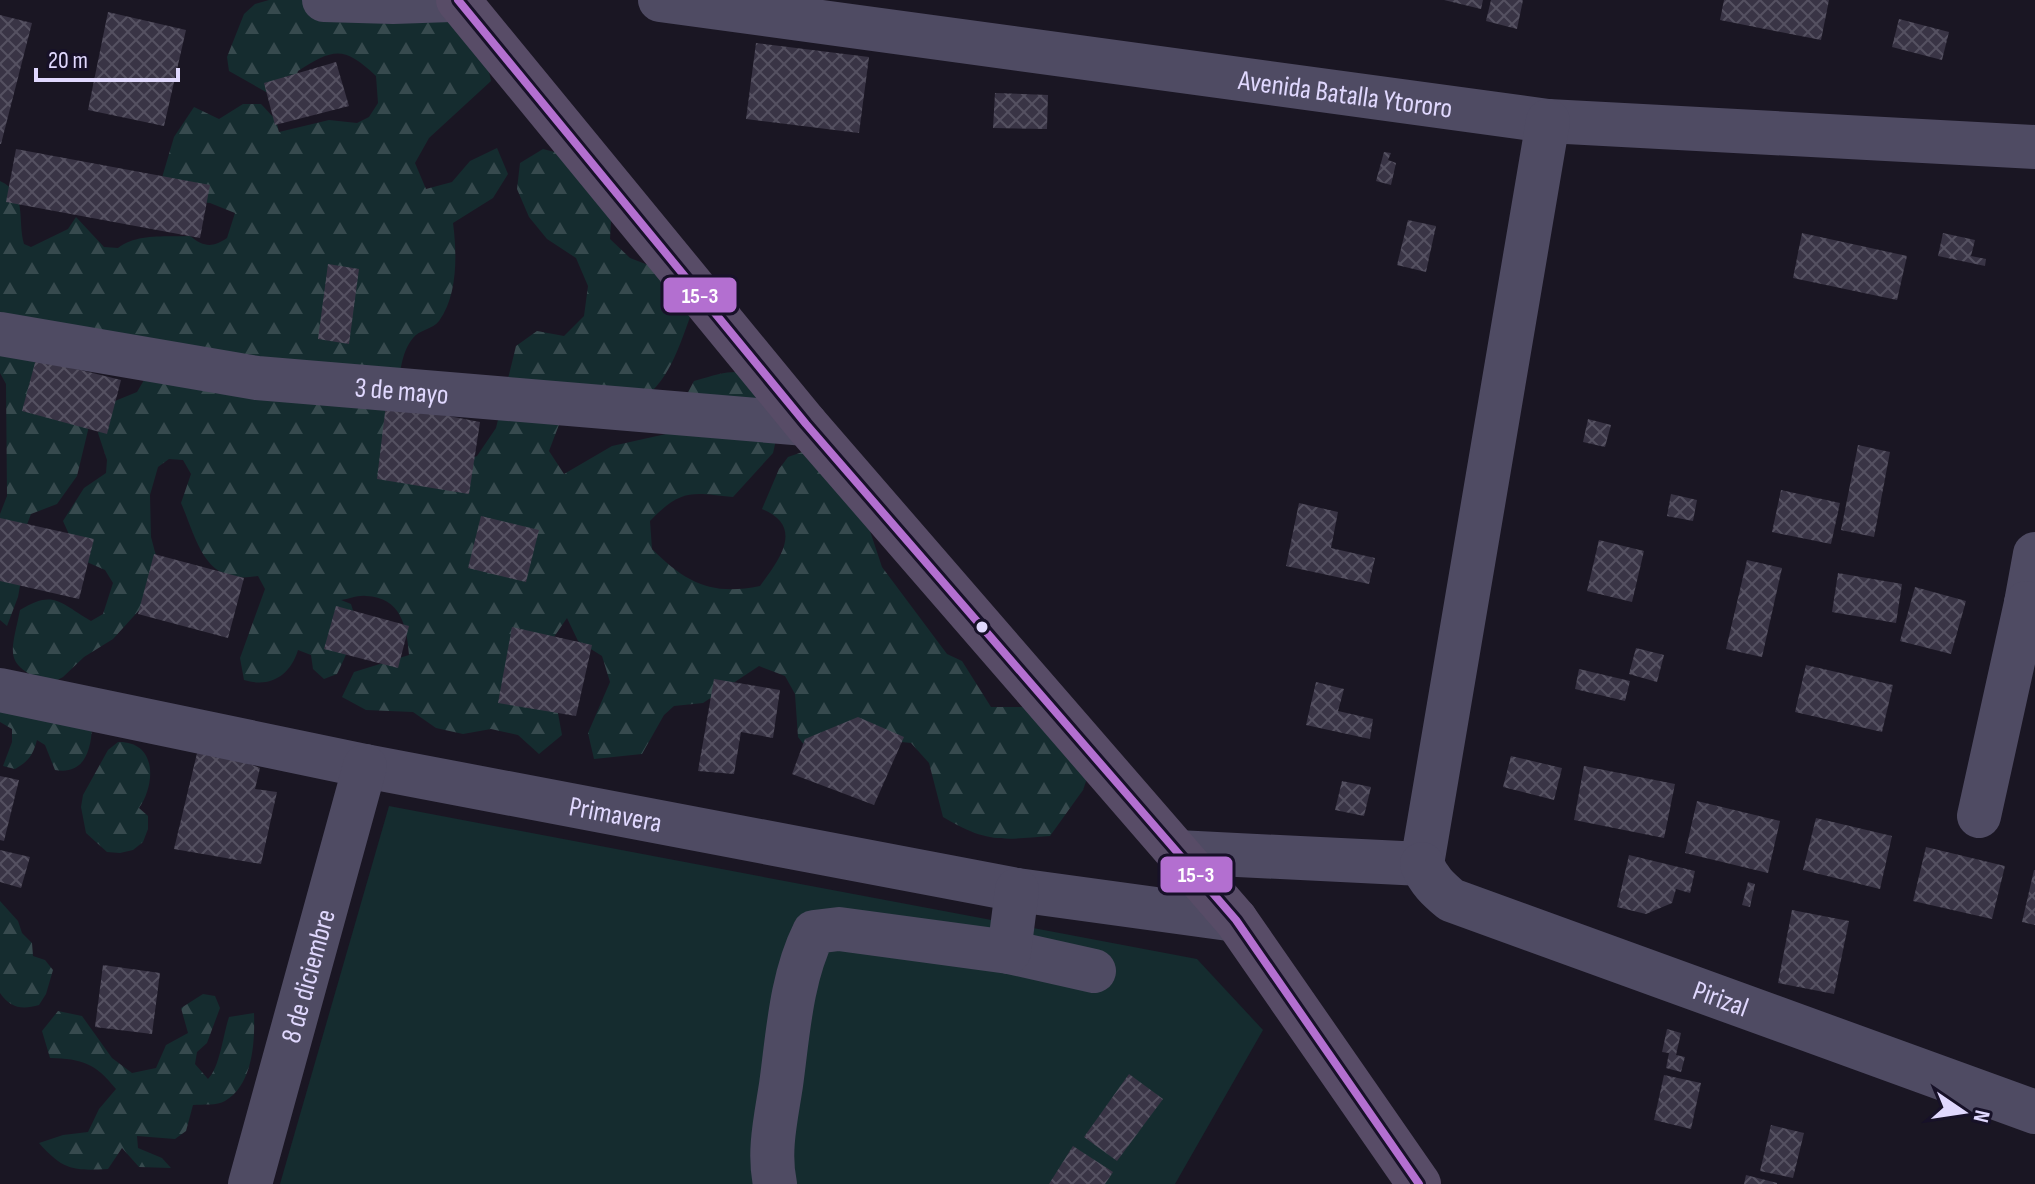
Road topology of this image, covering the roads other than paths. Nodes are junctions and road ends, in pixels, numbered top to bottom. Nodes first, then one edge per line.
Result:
1 (324, 0) edge
2 (451, 0) edge
3 (458, 0) edge
4 (660, 0) edge
5 (1548, 121) junction
6 (2035, 147) edge
7 (0, 334) edge
8 (806, 424) junction
9 (2035, 554) edge
10 (2030, 604) edge
11 (0, 690) edge
12 (365, 766) junction
13 (1979, 816) dead end
14 (1177, 852) junction
15 (1422, 864) junction
16 (1017, 890) junction
17 (1236, 920) junction
18 (1009, 952) junction
19 (1094, 971) dead end
20 (2035, 1112) edge
21 (250, 1184) edge
22 (775, 1184) edge
23 (1419, 1184) edge

1 - 2 street
3 - 8 main road
4 - 5 street, Avenida Batalla Ytororo
5 - 6 street, Avenida Batalla Ytororo
5 - 15 street
7 - 8 street, 3 de mayo
8 - 14 main road
9 - 10 street
10 - 13 street
11 - 12 street, Primavera
12 - 16 street, Primavera
12 - 21 street, 8 de diciembre
14 - 15 street
14 - 17 main road
15 - 20 street, Pirizal
16 - 17 street, Primavera
16 - 18 street
17 - 23 main road
18 - 19 street
18 - 22 street

